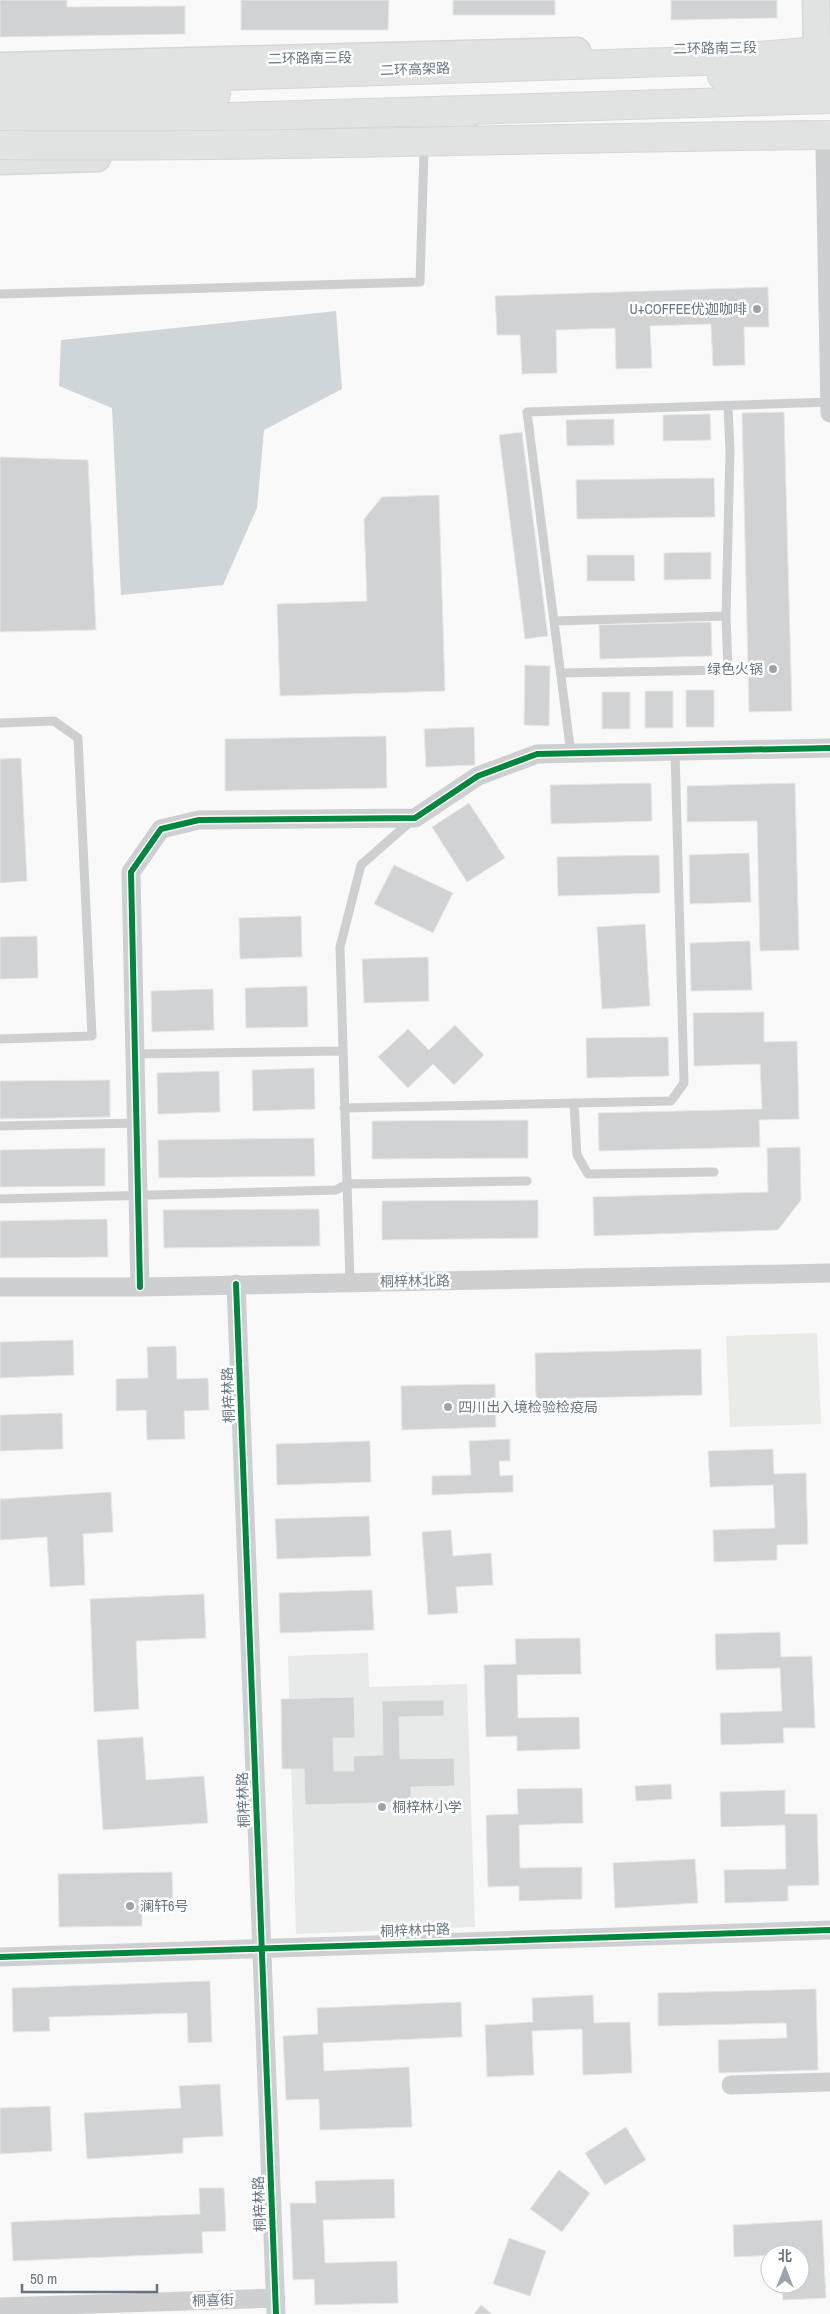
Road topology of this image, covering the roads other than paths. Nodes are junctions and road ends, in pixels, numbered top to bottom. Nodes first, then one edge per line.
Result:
1 (816, 0) edge
2 (827, 50) edge
3 (0, 66) edge
4 (830, 74) edge
5 (0, 82) edge
6 (0, 88) edge
7 (728, 89) junction
8 (830, 99) edge
9 (0, 101) edge
10 (830, 116) edge
11 (0, 124) edge
12 (0, 134) edge
13 (424, 139) junction
14 (829, 143) edge
15 (0, 146) edge
16 (0, 161) edge
17 (0, 294) edge
18 (830, 402) edge
19 (728, 406) junction
20 (830, 414) edge
21 (726, 616) junction
22 (554, 621) junction
23 (560, 673) junction
24 (0, 723) edge
25 (830, 748) edge
26 (675, 752) junction
27 (571, 754) junction
28 (415, 818) junction
29 (0, 1039) edge
30 (342, 1051) junction
31 (135, 1054) junction
32 (574, 1103) junction
33 (344, 1108) junction
34 (136, 1123) junction
35 (0, 1126) edge
36 (714, 1172) dead end
37 (528, 1181) dead end
38 (347, 1184) junction
39 (138, 1196) junction
40 (0, 1199) edge
41 (830, 1273) edge
42 (350, 1282) junction
43 (236, 1284) junction
44 (0, 1287) edge
45 (140, 1287) junction
46 (830, 1930) edge
47 (261, 1947) junction
48 (0, 1957) edge
49 (830, 2082) edge
50 (731, 2085) dead end
51 (276, 2306) edge
52 (0, 2307) edge
53 (124, 2309) edge

1 - 2 main road
2 - 3 main road, 二环路南三段
2 - 5 highway, 二环高架路
2 - 6 highway
4 - 7 highway
7 - 8 highway
7 - 9 highway
7 - 11 highway
10 - 13 highway
12 - 13 highway
13 - 14 main road
13 - 16 main road
13 - 17 lane
14 - 15 highway, bridge
14 - 18 street
18 - 19 lane
18 - 20 street
19 - 21 lane
19 - 22 lane
21 - 22 lane
21 - 23 lane
22 - 23 lane
23 - 27 lane
24 - 29 lane
25 - 26 street
26 - 27 street
26 - 32 lane
27 - 28 street
28 - 30 lane
28 - 31 street
30 - 31 lane
30 - 33 lane
31 - 34 street
32 - 33 lane
32 - 36 lane
33 - 38 lane
34 - 35 lane
34 - 39 street
37 - 38 lane
38 - 39 lane
38 - 42 lane
39 - 40 lane
39 - 45 street
41 - 42 street, 桐梓林北路
42 - 43 street, 桐梓林北路
43 - 45 street, 桐梓林北路
43 - 47 street, 桐梓林路
44 - 45 street, 桐梓林北路
46 - 47 street, 桐梓林中路
47 - 48 street, 桐梓林中路
47 - 51 street, 桐梓林路
49 - 50 street
51 - 53 street, 桐喜街
52 - 53 street, 桐喜街

